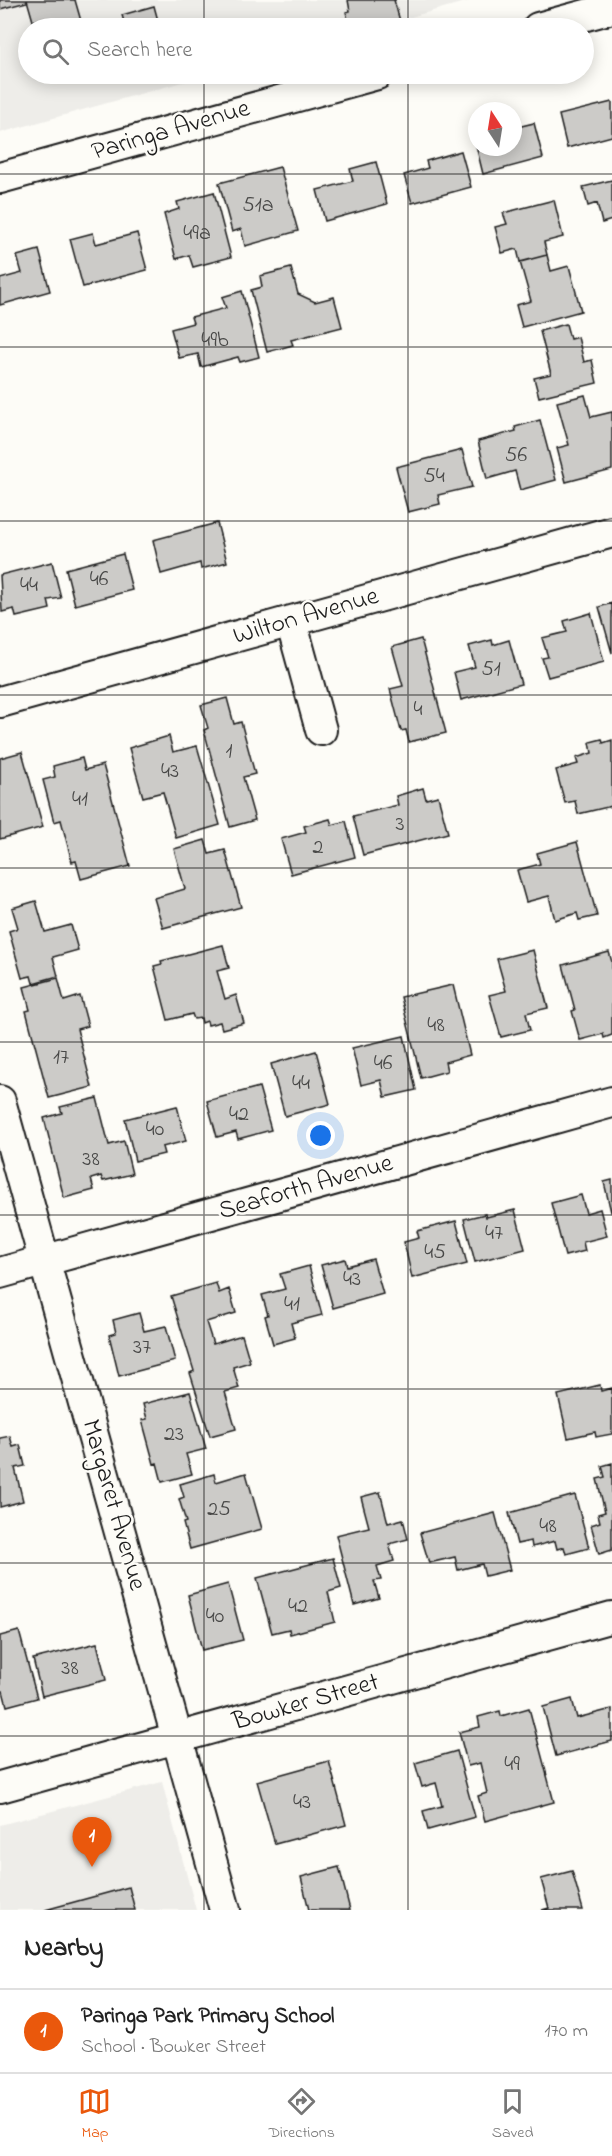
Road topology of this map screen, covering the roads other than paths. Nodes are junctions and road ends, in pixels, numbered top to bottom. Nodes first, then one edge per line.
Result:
1 (612, 8) edge
2 (575, 18) edge
3 (340, 84) edge
4 (0, 178) edge
5 (612, 532) edge
6 (291, 621) junction
7 (0, 702) edge
8 (321, 730) dead end
9 (0, 1101) edge
10 (612, 1102) edge
11 (45, 1261) junction
12 (0, 1273) edge
13 (612, 1617) edge
14 (178, 1738) junction
15 (0, 1787) edge
16 (225, 1910) edge

1 - 2 street
3 - 4 street, Paringa Avenue
5 - 6 street, Wilton Avenue
6 - 7 street, Wilton Avenue
6 - 8 street
9 - 11 street, Margaret Avenue
10 - 11 street, Seaforth Avenue
11 - 12 street, Seaforth Avenue
11 - 14 street, Margaret Avenue
13 - 14 street, Bowker Street
14 - 15 street, Bowker Street
14 - 16 street, Margaret Avenue

